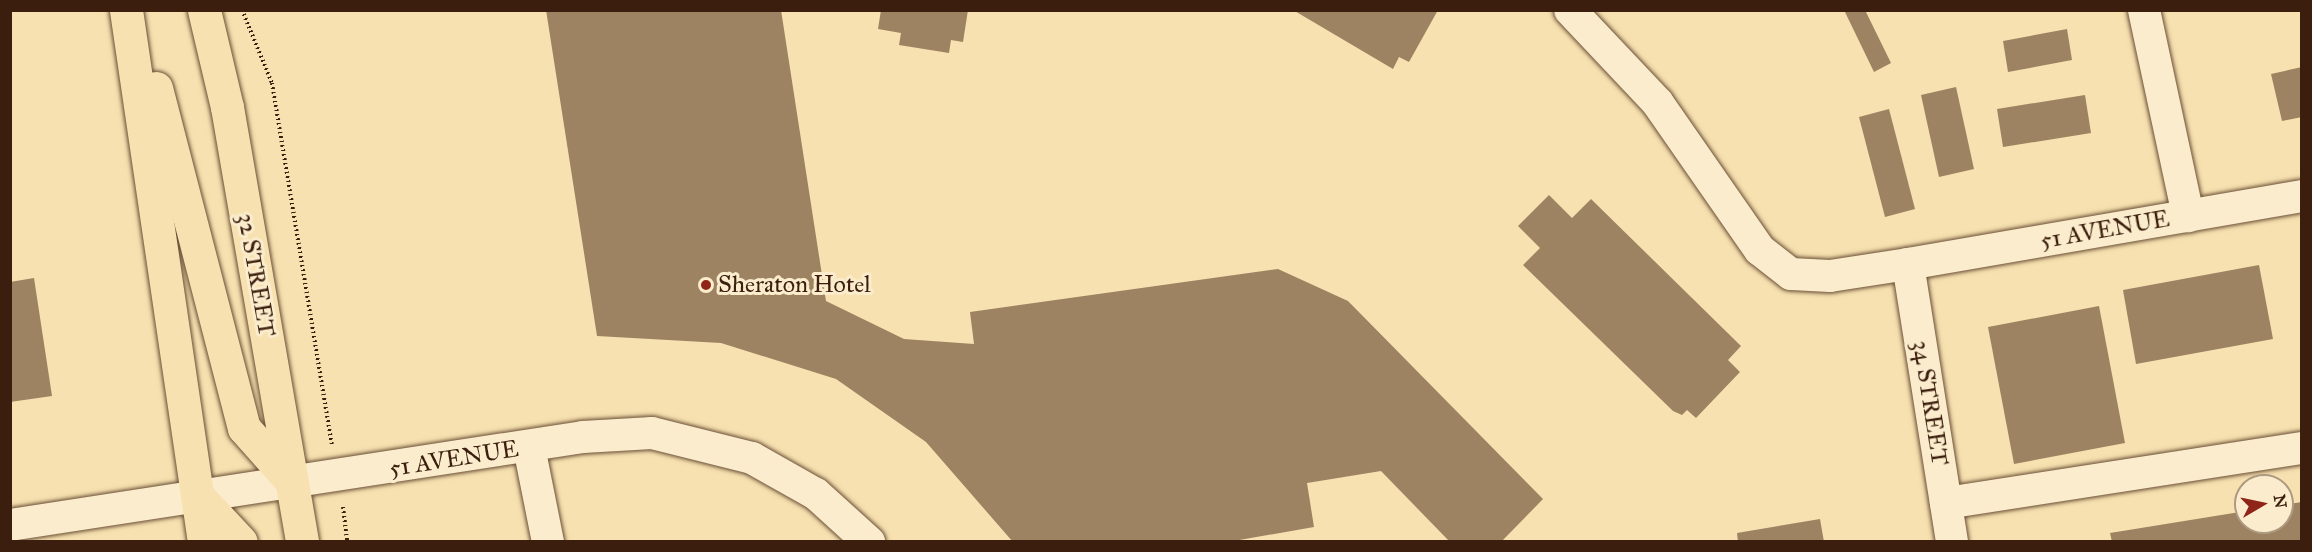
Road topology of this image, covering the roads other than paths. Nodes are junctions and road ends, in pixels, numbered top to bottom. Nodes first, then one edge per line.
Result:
1 (126, 10) edge
2 (136, 10) edge
3 (204, 10) edge
4 (1570, 10) edge
5 (2144, 10) edge
6 (2301, 196) edge
7 (2188, 216) junction
8 (1908, 264) junction
9 (529, 447) junction
10 (2301, 448) edge
11 (292, 482) junction
12 (197, 495) junction
13 (1946, 503) junction
14 (10, 525) edge
15 (204, 542) edge
16 (241, 542) edge
17 (302, 542) edge
18 (548, 542) edge
19 (869, 542) edge
20 (1952, 542) edge

1 - 12 main road
2 - 11 main road
3 - 11 main road, 32 STREET
4 - 8 street, 51 AVENUE
5 - 7 street
6 - 7 street, 51 AVENUE
7 - 8 street, 51 AVENUE
8 - 13 street, 34 STREET
9 - 11 street, 51 AVENUE
9 - 18 street
9 - 19 street, 51 AVENUE
10 - 13 street
11 - 12 street, 51 AVENUE
11 - 17 main road, 32 STREET
12 - 14 street, 51 AVENUE
12 - 15 main road
12 - 16 main road
13 - 20 street, 34 STREET

